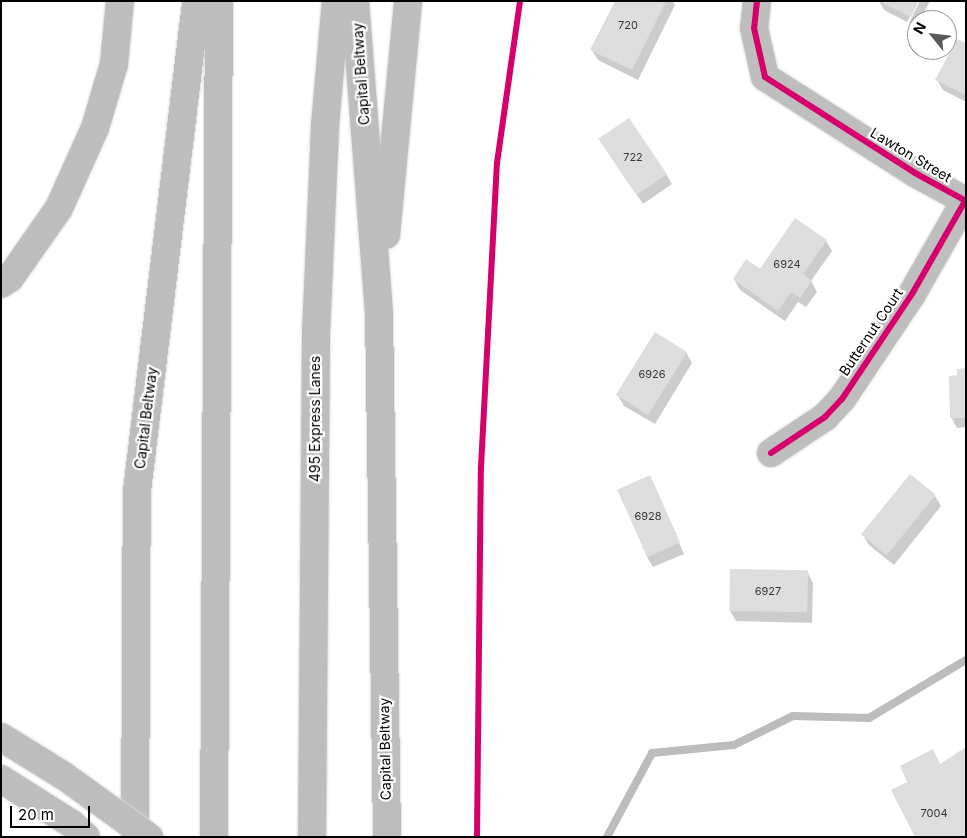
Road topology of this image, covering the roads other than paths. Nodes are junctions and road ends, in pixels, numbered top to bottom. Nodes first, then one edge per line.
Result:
1 (120, 1) edge
2 (196, 1) edge
3 (219, 1) edge
4 (336, 1) edge
5 (356, 1) edge
6 (408, 1) edge
7 (757, 1) edge
8 (965, 201) edge
9 (1, 284) edge
10 (379, 314) junction
11 (771, 453) dead end
12 (1, 737) edge
13 (1, 779) edge
14 (86, 837) edge
15 (135, 837) edge
16 (149, 837) edge
17 (214, 837) edge
18 (312, 837) edge
19 (387, 837) edge

1 - 9 highway
2 - 15 highway, Capital Beltway
3 - 17 highway
4 - 18 highway, 495 Express Lanes
5 - 10 highway, Capital Beltway
6 - 10 highway
7 - 8 street, Lawton Street
8 - 11 street, Butternut Court
10 - 19 highway, Capital Beltway
12 - 16 highway, bridge
13 - 14 highway

